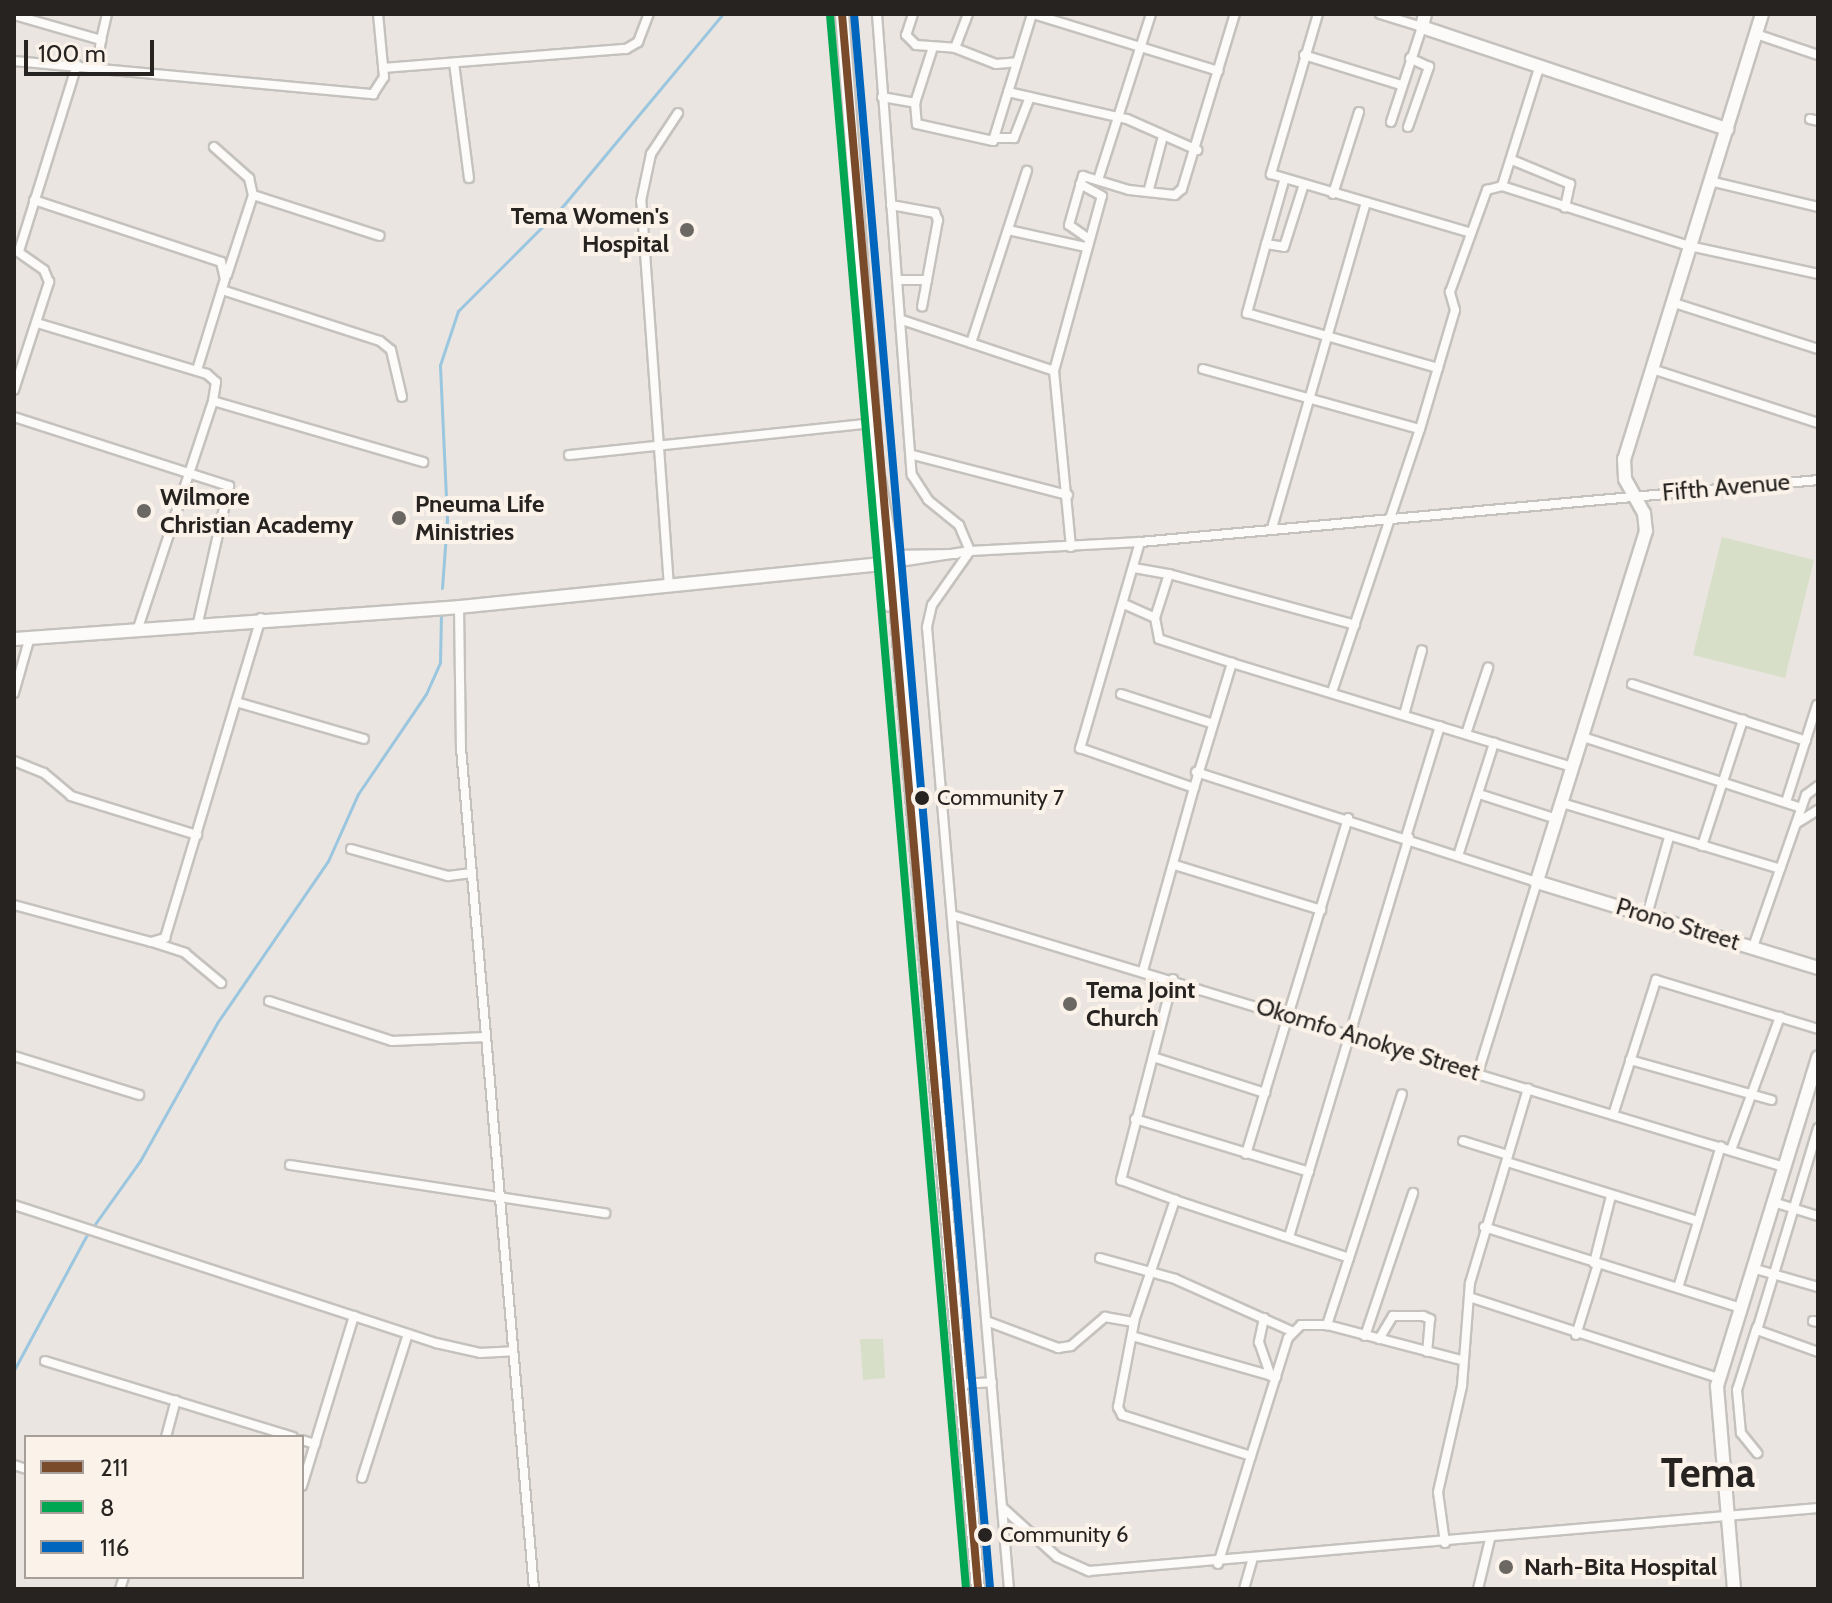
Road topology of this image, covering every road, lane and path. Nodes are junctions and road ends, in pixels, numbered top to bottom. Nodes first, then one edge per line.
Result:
1 (107, 14) edge
2 (378, 14) edge
3 (649, 14) edge
4 (842, 14) edge
5 (877, 14) edge
6 (913, 14) edge
7 (968, 14) edge
8 (1032, 14) edge
9 (1151, 14) edge
10 (1235, 14) edge
11 (1318, 14) edge
12 (1380, 14) edge
13 (1762, 14) edge
14 (14, 15) edge
15 (1424, 20) edge
16 (1756, 34) junction
17 (101, 40) junction
18 (955, 48) junction
19 (1141, 48) junction
20 (932, 50) junction
21 (1304, 55) junction
22 (1818, 55) edge
23 (1410, 58) junction
24 (14, 61) edge
25 (1017, 62) junction
26 (454, 63) junction
27 (77, 65) junction
28 (97, 67) junction
29 (383, 68) junction
30 (1539, 68) junction
31 (1218, 71) junction
32 (1401, 85) junction
33 (1008, 92) junction
34 (882, 97) junction
35 (1030, 97) junction
36 (915, 103) junction
37 (1359, 112) dead end
38 (678, 113) dead end
39 (1118, 117) junction
40 (1391, 122) dead end
41 (1408, 127) dead end
42 (1727, 129) junction
43 (1163, 136) junction
44 (994, 138) junction
45 (214, 147) dead end
46 (1197, 150) junction
47 (1512, 160) junction
48 (1027, 171) dead end
49 (469, 178) dead end
50 (1098, 180) junction
51 (1284, 181) junction
52 (1710, 181) junction
53 (1080, 184) junction
54 (1502, 186) junction
55 (1303, 187) junction
56 (1149, 189) junction
57 (1333, 194) junction
58 (253, 195) junction
59 (34, 200) junction
60 (1366, 202) junction
61 (891, 205) junction
62 (1565, 207) junction
63 (1818, 207) edge
64 (1008, 230) junction
65 (1468, 232) junction
66 (380, 236) dead end
67 (1087, 243) junction
68 (1266, 244) junction
69 (1689, 246) junction
70 (16, 250) edge
71 (1818, 274) edge
72 (225, 279) junction
73 (898, 280) junction
74 (927, 280) junction
75 (222, 290) junction
76 (1671, 302) junction
77 (922, 307) dead end
78 (902, 320) junction
79 (37, 323) junction
80 (1327, 338) junction
81 (971, 343) junction
82 (1818, 349) edge
83 (1438, 368) junction
84 (1203, 369) dead end
85 (1652, 369) junction
86 (197, 370) junction
87 (1054, 371) junction
88 (15, 385) edge
89 (402, 397) dead end
90 (1309, 400) junction
91 (213, 401) junction
92 (14, 417) edge
93 (876, 423) junction
94 (1818, 423) edge
95 (1420, 429) junction
96 (664, 449) junction
97 (569, 455) dead end
98 (913, 455) junction
99 (423, 462) dead end
100 (190, 472) junction
101 (1818, 480) edge
102 (1068, 495) junction
103 (1634, 498) junction
104 (1392, 515) junction
105 (1272, 528) junction
106 (1140, 542) junction
107 (1071, 547) junction
108 (970, 551) junction
109 (887, 559) junction
110 (1134, 568) junction
111 (1169, 574) junction
112 (669, 587) junction
113 (1124, 604) junction
114 (459, 607) junction
115 (262, 618) junction
116 (1155, 618) junction
117 (198, 623) junction
118 (1355, 625) junction
119 (138, 628) junction
120 (30, 637) junction
121 (14, 639) edge
122 (1422, 650) dead end
123 (1232, 663) junction
124 (1488, 668) dead end
125 (1632, 684) dead end
126 (1332, 692) junction
127 (14, 693) edge
128 (1121, 694) dead end
129 (236, 702) junction
130 (1817, 705) edge
131 (1404, 715) junction
132 (1743, 720) junction
133 (1211, 723) junction
134 (1440, 726) junction
135 (1466, 734) junction
136 (1583, 737) junction
137 (364, 739) dead end
138 (1806, 741) junction
139 (1494, 743) junction
140 (14, 761) edge
141 (1573, 767) junction
142 (1196, 772) junction
143 (1725, 783) junction
144 (1818, 786) edge
145 (1194, 788) junction
146 (1479, 794) junction
147 (1786, 802) junction
148 (1562, 803) junction
149 (1801, 808) junction
150 (1818, 810) edge
151 (1348, 818) junction
152 (1557, 819) junction
153 (1796, 824) junction
154 (197, 835) junction
155 (1669, 837) junction
156 (1408, 838) junction
157 (1702, 846) junction
158 (351, 849) dead end
159 (1458, 856) junction
160 (1175, 865) junction
161 (1780, 869) junction
162 (472, 873) junction
163 (1537, 882) junction
164 (14, 905) edge
165 (1321, 910) junction
166 (952, 915) junction
167 (1647, 915) junction
168 (151, 942) junction
169 (1753, 947) junction
170 (1818, 968) edge
171 (1143, 971) junction
172 (1173, 979) junction
173 (221, 983) dead end
174 (269, 1001) dead end
175 (1288, 1014) junction
176 (1780, 1017) junction
177 (1818, 1029) edge
178 (1352, 1035) junction
179 (486, 1037) junction
180 (14, 1056) edge
181 (1153, 1057) junction
182 (1818, 1057) edge
183 (1630, 1060) junction
184 (1478, 1073) junction
185 (1814, 1080) edge
186 (1528, 1088) junction
187 (1265, 1093) junction
188 (1402, 1094) dead end
189 (139, 1095) dead end
190 (1752, 1095) junction
191 (1771, 1100) dead end
192 (1613, 1115) junction
193 (1135, 1119) junction
194 (1818, 1128) edge
195 (1793, 1136) junction
196 (1463, 1141) dead end
197 (1816, 1144) edge
198 (1721, 1146) junction
199 (1731, 1150) junction
200 (1246, 1154) junction
201 (1508, 1158) junction
202 (290, 1165) dead end
203 (1784, 1167) junction
204 (1309, 1172) junction
205 (1413, 1193) dead end
206 (499, 1196) junction
207 (1611, 1196) junction
208 (1175, 1200) junction
209 (1773, 1202) junction
210 (14, 1205) edge
211 (1793, 1208) junction
212 (605, 1213) dead end
213 (1818, 1216) edge
214 (1698, 1221) junction
215 (1484, 1227) junction
216 (1289, 1237) junction
217 (1100, 1258) dead end
218 (1349, 1258) junction
219 (1596, 1264) junction
220 (1752, 1268) junction
221 (1153, 1272) junction
222 (1773, 1274) junction
223 (1818, 1287) edge
224 (1678, 1288) junction
225 (1469, 1297) junction
226 (1741, 1308) junction
227 (354, 1316) junction
228 (1264, 1318) junction
229 (989, 1322) junction
230 (1134, 1322) junction
231 (1327, 1325) junction
232 (1757, 1326) junction
233 (1291, 1331) junction
234 (408, 1334) junction
235 (1576, 1335) junction
236 (1132, 1336) junction
237 (1365, 1336) junction
238 (1379, 1339) junction
239 (513, 1351) junction
240 (1427, 1352) junction
241 (1818, 1352) edge
242 (1461, 1360) junction
243 (45, 1361) dead end
244 (1274, 1377) junction
245 (1719, 1378) junction
246 (992, 1382) junction
247 (959, 1384) junction
248 (176, 1400) junction
249 (167, 1435) edge
250 (287, 1435) edge
251 (304, 1441) edge
252 (315, 1444) junction
253 (1757, 1453) dead end
254 (1251, 1456) junction
255 (362, 1478) dead end
256 (304, 1480) edge
257 (1001, 1507) junction
258 (1818, 1508) edge
259 (1726, 1514) junction
260 (1490, 1539) junction
261 (1445, 1543) junction
262 (1252, 1561) junction
263 (1218, 1564) junction
264 (534, 1589) edge
265 (978, 1589) edge
266 (1009, 1589) edge
267 (1244, 1589) edge
268 (1478, 1589) edge
269 (1734, 1589) edge

1 - 17 street
2 - 29 street
3 - 26 street
4 - 93 street
5 - 34 street
6 - 20 street
7 - 18 street
8 - 19 street
8 - 25 street
9 - 19 street
10 - 31 street
11 - 21 street
12 - 15 street
13 - 16 street
14 - 17 street
15 - 23 street
15 - 30 street
16 - 22 street
16 - 42 street
17 - 28 street
18 - 20 street
18 - 25 street
19 - 31 street
19 - 39 street
20 - 36 street
21 - 32 street
21 - 51 street
23 - 32 street
23 - 41 street
24 - 27 street
25 - 33 street
26 - 29 street
26 - 49 street
27 - 28 street
27 - 59 street
28 - 29 street
30 - 42 street
30 - 47 street
31 - 46 street
32 - 40 street
33 - 35 street
33 - 44 street
34 - 36 street
34 - 61 street
35 - 39 street
35 - 44 street
36 - 44 street
37 - 57 street
38 - 96 street
39 - 43 street
39 - 50 street
42 - 52 street
43 - 46 street
43 - 56 street
45 - 58 street
46 - 56 street
47 - 54 street
47 - 62 street
48 - 64 street
50 - 53 street
50 - 56 street
51 - 55 street
51 - 68 street
52 - 63 street
52 - 69 street
53 - 67 street
53 - 67 street
54 - 62 street
54 - 65 street
55 - 57 street
55 - 68 street
57 - 60 street
58 - 66 street
58 - 72 street
59 - 70 street
59 - 72 street
60 - 65 street
60 - 80 street
61 - 73 street
61 - 74 street
62 - 69 street
64 - 67 street
64 - 81 street
65 - 83 street
67 - 87 street
68 - 80 street
69 - 71 street
69 - 76 street
70 - 79 street
72 - 75 street
73 - 74 street
73 - 78 street
74 - 77 street
75 - 86 street
75 - 89 street
76 - 82 street
76 - 85 street
78 - 81 street
78 - 98 street
79 - 86 street
79 - 88 street
80 - 83 street
80 - 90 street
81 - 87 street
83 - 95 street
84 - 90 street
85 - 94 street
85 - 103 street
86 - 91 street
87 - 102 street
90 - 95 street
90 - 105 street
91 - 99 street
91 - 100 street
92 - 100 street
93 - 96 street
93 - 109 street
95 - 104 street
96 - 97 street
96 - 112 street
98 - 102 street
98 - 108 street
100 - 117 street
100 - 119 street
101 - 103 street, Fifth Avenue
102 - 107 street
103 - 104 street, Fifth Avenue
103 - 136 street
104 - 105 street, Fifth Avenue
104 - 118 street
105 - 106 street, Fifth Avenue
106 - 107 street, Fifth Avenue
106 - 110 street
107 - 108 street, Fifth Avenue
108 - 109 street, Fifth Avenue
108 - 166 street
109 - 112 street
109 - 247 street
110 - 111 street
110 - 113 street
111 - 116 street
111 - 118 street
112 - 114 street
113 - 116 street
113 - 145 street
114 - 115 street
114 - 162 street
115 - 117 street
115 - 129 street
116 - 123 street
117 - 119 street
118 - 126 street
119 - 120 street
120 - 121 street
120 - 127 street
122 - 131 street
123 - 126 street
123 - 133 street
124 - 135 street
125 - 132 street
126 - 131 street
128 - 133 street
129 - 137 street
129 - 154 street
130 - 138 street
131 - 134 street
132 - 138 street
132 - 143 street
133 - 142 street
134 - 135 street
134 - 156 street
135 - 139 street
136 - 141 street
136 - 143 street
138 - 147 street
139 - 141 street
139 - 146 street
140 - 154 street
141 - 148 street
142 - 145 street
142 - 151 street
143 - 147 street
143 - 157 street
144 - 149 street
145 - 160 street
146 - 152 street
146 - 159 street
147 - 149 street
148 - 152 street
148 - 155 street
149 - 153 street
150 - 153 street
151 - 156 street
151 - 165 street
152 - 163 street
153 - 161 street
154 - 168 street
155 - 157 street
155 - 167 street
156 - 159 street
156 - 178 street
157 - 161 street
158 - 162 street
159 - 163 street
160 - 165 street
160 - 171 street
161 - 169 street
162 - 179 street
163 - 167 street, Prono Street
163 - 184 street
164 - 168 street
165 - 175 street
166 - 171 street, Okomfo Anokye Street
166 - 229 street
167 - 169 street, Prono Street
168 - 173 street
169 - 170 street, Prono Street
171 - 172 street, Okomfo Anokye Street
172 - 175 street, Okomfo Anokye Street
172 - 181 street
174 - 179 street
175 - 178 street, Okomfo Anokye Street
175 - 187 street
176 - 177 street
176 - 183 street
176 - 190 street
178 - 184 street, Okomfo Anokye Street
178 - 204 street
179 - 206 street
180 - 189 street
181 - 187 street
181 - 193 street
182 - 185 street
183 - 190 street
183 - 192 street
184 - 186 street, Okomfo Anokye Street
185 - 195 street
186 - 192 street, Okomfo Anokye Street
186 - 201 street
187 - 200 street
188 - 218 street
190 - 191 street
190 - 199 street
192 - 198 street, Okomfo Anokye Street
193 - 200 street
193 - 208 street
194 - 197 street
195 - 197 street
195 - 203 street
196 - 201 street
197 - 211 street
198 - 199 street, Okomfo Anokye Street
198 - 214 street
199 - 203 street, Okomfo Anokye Street
200 - 204 street
201 - 207 street
201 - 215 street
202 - 206 street
203 - 209 street
204 - 216 street
205 - 237 street
206 - 212 street
206 - 239 street
207 - 214 street
207 - 219 street
208 - 216 street
208 - 221 street
209 - 211 street
209 - 220 street
210 - 227 street
211 - 213 street
211 - 222 street
214 - 224 street
215 - 219 street
215 - 225 street
216 - 218 street
217 - 221 street
218 - 231 street
219 - 224 street
219 - 235 street
220 - 222 street
220 - 226 street
221 - 228 street
221 - 230 street
222 - 223 street
222 - 232 street
224 - 226 street
225 - 235 street
225 - 242 street
226 - 245 street
227 - 234 street
227 - 252 street
228 - 233 street
228 - 244 street
229 - 230 street
229 - 246 street
230 - 236 street
231 - 233 street
231 - 237 street
232 - 241 street
232 - 253 street
233 - 244 street
234 - 239 street
234 - 255 street
235 - 245 street
236 - 244 street
236 - 254 street
237 - 238 street
238 - 240 street
238 - 240 street
239 - 264 street
240 - 242 street
242 - 261 street
243 - 248 street
244 - 254 street
245 - 259 street
246 - 247 street
246 - 257 street
247 - 265 street
248 - 249 street
248 - 250 street
251 - 252 street
252 - 256 street
254 - 263 street
257 - 263 street
257 - 266 street
258 - 259 street
259 - 260 street
259 - 269 street
260 - 261 street
260 - 268 street
261 - 262 street
262 - 263 street
262 - 267 street

